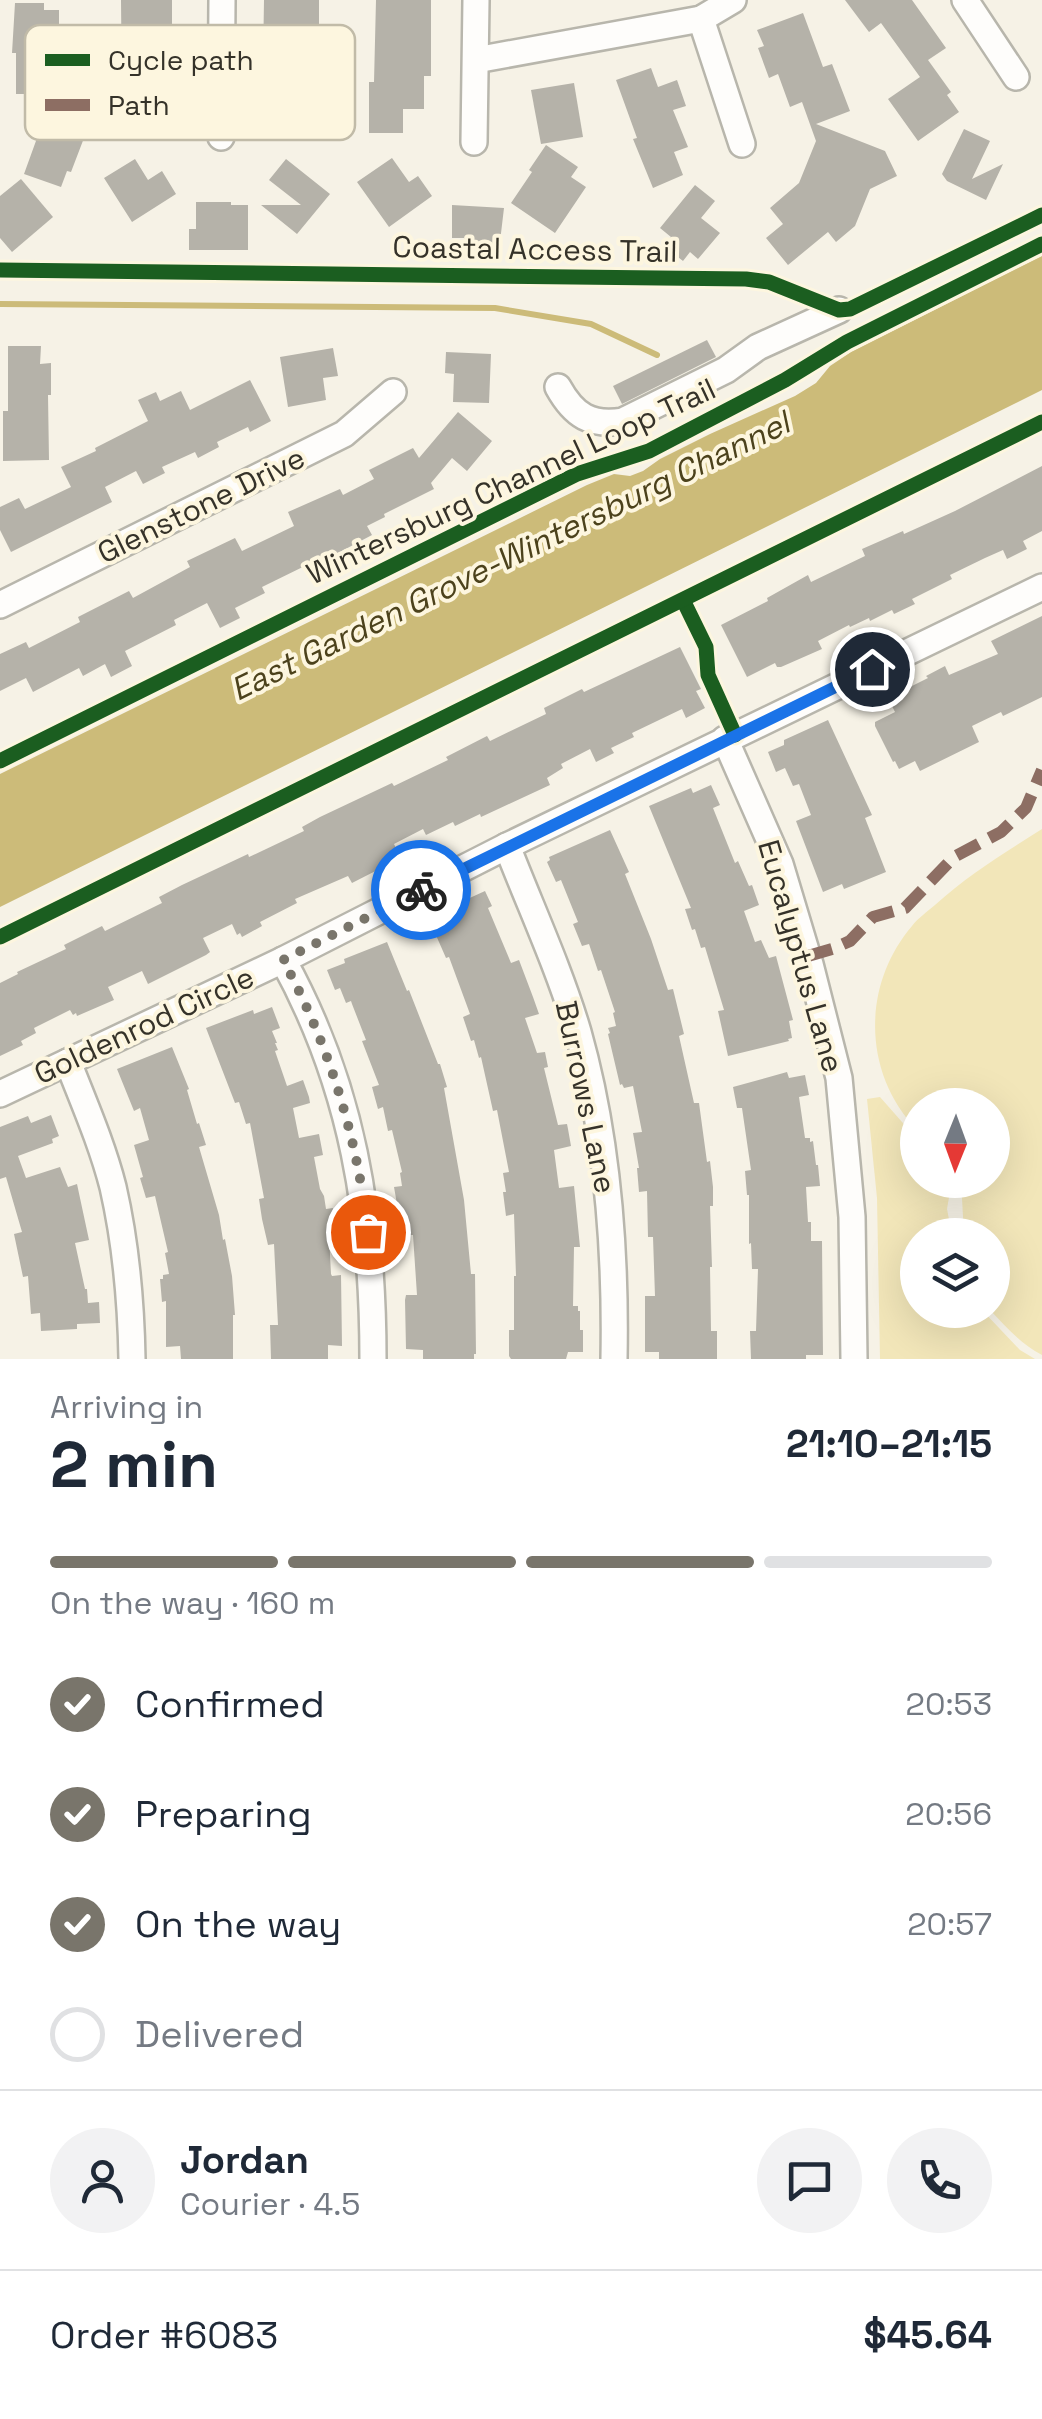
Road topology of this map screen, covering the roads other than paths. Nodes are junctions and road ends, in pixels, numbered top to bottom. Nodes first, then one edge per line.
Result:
1 (222, 0) edge
2 (476, 0) edge
3 (733, 0) edge
4 (965, 0) edge
5 (701, 18) junction
6 (222, 25) edge
7 (476, 60) junction
8 (1016, 76) dead end
9 (474, 142) dead end
10 (742, 144) dead end
11 (839, 310) dead end
12 (558, 387) dead end
13 (394, 392) dead end
14 (1042, 587) edge
15 (0, 605) edge
16 (725, 740) junction
17 (507, 846) junction
18 (283, 960) junction
19 (68, 1062) junction
20 (0, 1094) edge
21 (132, 1359) edge
22 (372, 1359) edge
23 (614, 1359) edge
24 (854, 1359) edge

1 - 6 street
2 - 7 street
3 - 5 street
4 - 8 street
5 - 7 street
5 - 10 street
7 - 9 street
11 - 12 street
13 - 15 street, Glenstone Drive
14 - 16 street, Goldenrod Circle
16 - 17 street, Goldenrod Circle
16 - 24 street, Eucalyptus Lane
17 - 18 street, Goldenrod Circle
17 - 23 street, Burrows Lane
18 - 19 street, Goldenrod Circle
18 - 22 street
19 - 20 street, Goldenrod Circle
19 - 21 street

